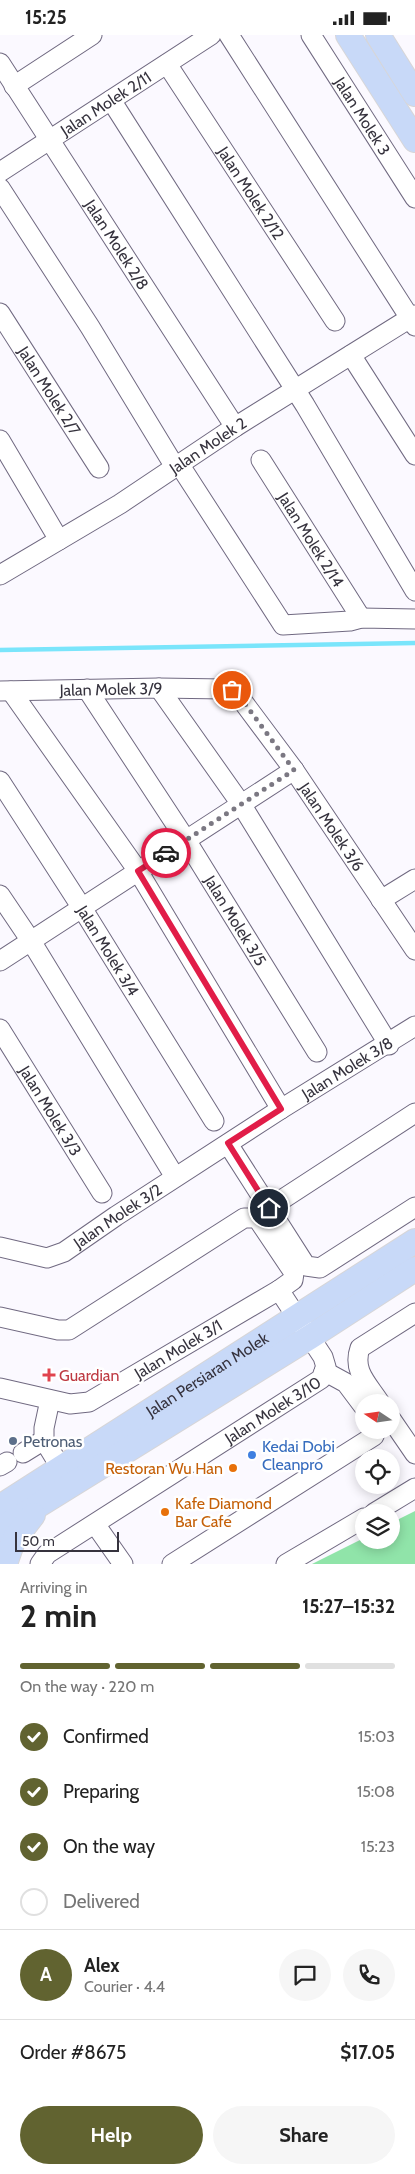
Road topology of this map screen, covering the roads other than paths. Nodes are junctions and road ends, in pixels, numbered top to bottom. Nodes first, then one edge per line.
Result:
1 (92, 35) edge
2 (211, 35) edge
3 (229, 35) edge
4 (311, 35) edge
5 (348, 35) edge
6 (378, 35) edge
7 (0, 63) edge
8 (167, 64) junction
9 (14, 86) junction
10 (414, 92) edge
11 (111, 100) junction
12 (48, 140) junction
13 (415, 140) edge
14 (0, 172) edge
15 (0, 188) edge
16 (415, 198) edge
17 (0, 313) edge
18 (413, 320) edge
19 (335, 321) dead end
20 (351, 355) junction
21 (296, 391) junction
22 (235, 427) junction
23 (0, 440) edge
24 (415, 455) edge
25 (261, 459) dead end
26 (177, 465) junction
27 (99, 468) dead end
28 (59, 540) junction
29 (0, 575) edge
30 (415, 591) edge
31 (361, 617) junction
32 (415, 619) edge
33 (159, 688) junction
34 (87, 689) junction
35 (224, 689) joint
36 (5, 691) edge
37 (294, 770) junction
38 (0, 781) edge
39 (241, 804) junction
40 (186, 840) junction
41 (138, 871) junction
42 (415, 879) edge
43 (0, 895) edge
44 (382, 900) junction
45 (82, 908) junction
46 (31, 941) junction
47 (414, 947) edge
48 (0, 961) edge
49 (415, 1026) edge
50 (0, 1029) edge
51 (388, 1045) junction
52 (317, 1052) dead end
53 (281, 1109) junction
54 (415, 1113) edge
55 (214, 1121) dead end
56 (228, 1143) junction
57 (175, 1177) junction
58 (102, 1193) dead end
59 (415, 1207) edge
60 (269, 1208) junction
61 (415, 1241) edge
62 (0, 1247) edge
63 (415, 1269) edge
64 (286, 1285) junction
65 (0, 1317) edge
66 (297, 1317) junction
67 (412, 1321) edge
68 (310, 1337) junction
69 (324, 1371) junction
70 (0, 1388) edge
71 (374, 1394) edge
72 (355, 1395) edge
73 (50, 1400) junction
74 (400, 1432) edge
75 (369, 1439) edge
76 (44, 1441) junction
77 (415, 1454) edge
78 (10, 1460) edge
79 (61, 1468) junction
80 (88, 1473) junction
81 (415, 1488) edge
82 (47, 1499) junction
83 (4, 1503) edge
84 (389, 1504) edge
85 (355, 1523) edge
86 (95, 1524) junction
87 (0, 1529) edge
88 (5, 1564) edge
89 (40, 1564) edge
90 (123, 1564) edge
91 (172, 1564) edge
92 (286, 1564) edge

1 - 9 street
2 - 8 street, Jalan Molek 2/11
3 - 18 street
4 - 16 street, Jalan Molek 3
5 - 13 main road
6 - 10 main road
7 - 9 street, Jalan Molek 2/8
8 - 11 street, Jalan Molek 2/11
8 - 19 street, Jalan Molek 2/12
9 - 12 street, Jalan Molek 2/8
11 - 12 street, Jalan Molek 2/11
11 - 21 street
12 - 14 street, Jalan Molek 2/11
12 - 22 street, Jalan Molek 2/8
15 - 26 street
17 - 27 street, Jalan Molek 2/7
18 - 20 street, Jalan Molek 2
20 - 21 street, Jalan Molek 2
20 - 24 street
21 - 22 street, Jalan Molek 2
21 - 30 street
22 - 26 street, Jalan Molek 2
23 - 28 street
25 - 31 street, Jalan Molek 2/14
26 - 28 street, Jalan Molek 2
26 - 31 street
28 - 29 street, Jalan Molek 2
31 - 32 street
33 - 34 street, Jalan Molek 3/9
33 - 35 street, Jalan Molek 3/9
33 - 39 street
34 - 36 street, Jalan Molek 3/9
34 - 40 street, Jalan Molek 3/5
35 - 37 street, Jalan Molek 3/6
36 - 41 street
37 - 39 street
37 - 44 street, Jalan Molek 3/6
38 - 45 street, Jalan Molek 3/4
39 - 40 street
39 - 51 street
40 - 41 street
40 - 52 street, Jalan Molek 3/5
41 - 45 street
41 - 53 street
42 - 44 street
43 - 46 street
44 - 47 street, Jalan Molek 3/6
45 - 46 street
45 - 55 street, Jalan Molek 3/4
46 - 48 street
46 - 57 street
49 - 51 street, Jalan Molek 3/8
50 - 58 street, Jalan Molek 3/3
51 - 53 street, Jalan Molek 3/8
53 - 56 street, Jalan Molek 3/8
54 - 60 street
56 - 57 street, Jalan Molek 3/2
56 - 60 street
57 - 62 street, Jalan Molek 3/2
59 - 60 street
61 - 66 main road, Jalan Persiaran Molek
63 - 68 main road, Jalan Persiaran Molek
64 - 65 street, Jalan Molek 3/10
64 - 66 street, Jalan Molek 3/10
64 - 73 street, Jalan Molek 3/1
66 - 68 street, Jalan Molek 3/10
66 - 79 main road, Jalan Persiaran Molek
67 - 71 street
68 - 69 street, Jalan Molek 3/10
68 - 80 main road, Jalan Persiaran Molek
69 - 72 street
69 - 86 street, Jalan Molek 3/10
70 - 73 street, Jalan Molek 3/1
73 - 76 street
74 - 77 street
75 - 91 street
76 - 78 street
76 - 79 street
79 - 80 street
79 - 83 main road, Jalan Persiaran Molek
80 - 82 main road, Jalan Persiaran Molek
81 - 84 street
82 - 87 main road, Jalan Persiaran Molek
82 - 88 main road
85 - 92 street
86 - 89 street, Jalan Molek 3/10
86 - 90 street

